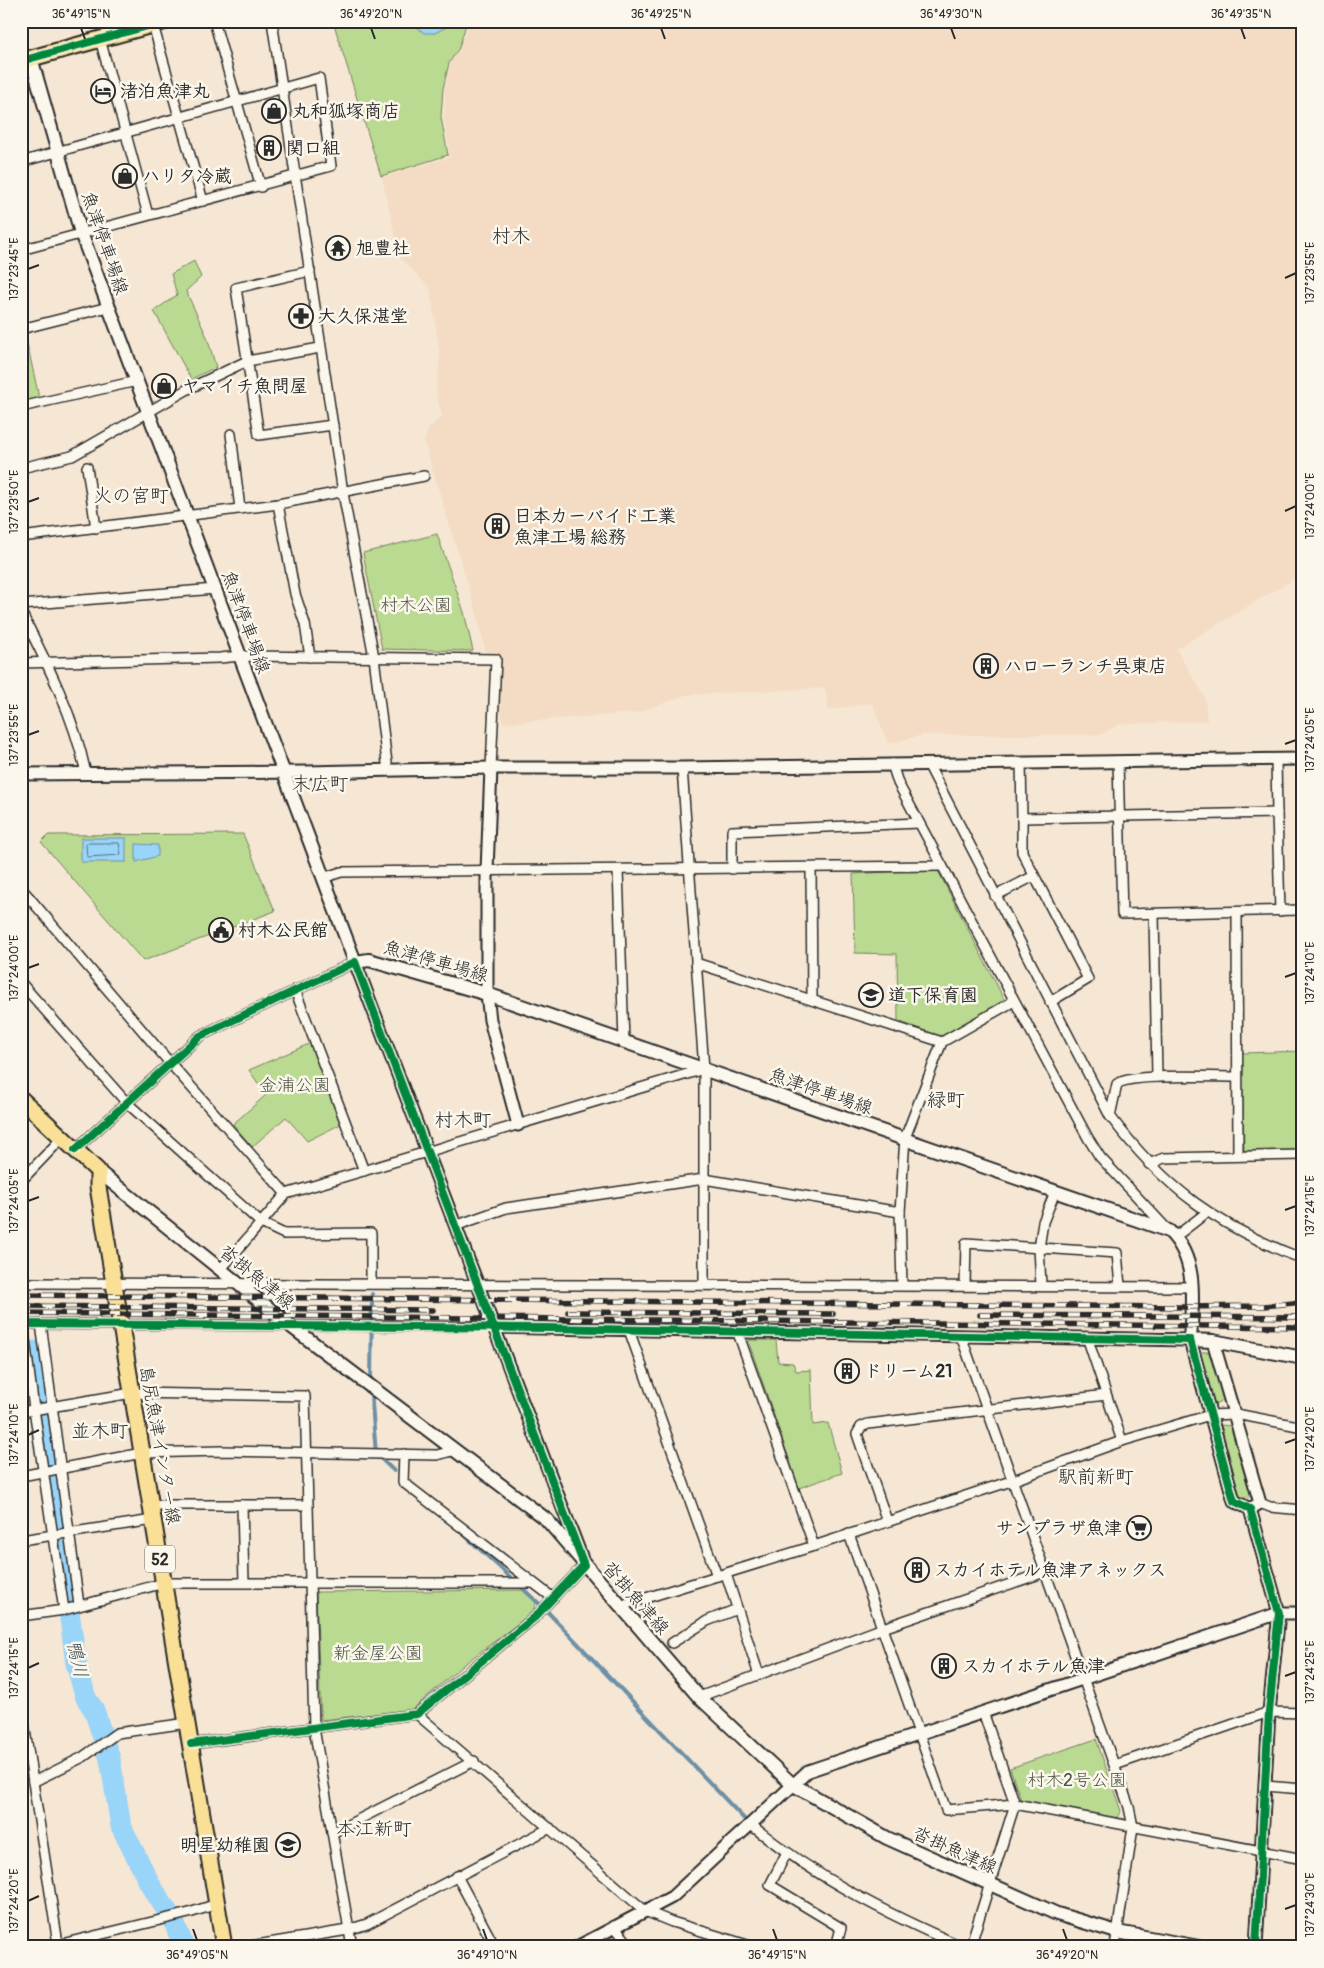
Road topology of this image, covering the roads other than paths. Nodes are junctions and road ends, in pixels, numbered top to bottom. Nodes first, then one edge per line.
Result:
1 (214, 21) edge
2 (272, 21) edge
3 (160, 23) edge
4 (100, 40) junction
5 (26, 60) edge
6 (284, 88) junction
7 (237, 101) junction
8 (178, 117) junction
9 (126, 132) junction
10 (58, 151) junction
11 (21, 162) edge
12 (297, 175) junction
13 (261, 187) junction
14 (203, 200) junction
15 (148, 215) junction
16 (81, 233) junction
17 (21, 250) edge
18 (310, 271) junction
19 (108, 307) junction
20 (21, 330) edge
21 (320, 348) junction
22 (247, 361) junction
23 (137, 381) junction
24 (21, 406) edge
25 (148, 411) junction
26 (333, 425) junction
27 (230, 434) dead end
28 (88, 467) dead end
29 (21, 468) edge
30 (424, 476) dead end
31 (343, 493) junction
32 (278, 504) junction
33 (240, 509) junction
34 (188, 516) junction
35 (96, 528) junction
36 (21, 537) edge
37 (215, 589) junction
38 (21, 605) edge
39 (21, 612) edge
40 (240, 656) junction
41 (310, 657) junction
42 (374, 657) junction
43 (45, 662) junction
44 (21, 663) edge
45 (1303, 758) edge
46 (1276, 759) junction
47 (1118, 761) junction
48 (1021, 762) junction
49 (892, 764) junction
50 (928, 764) junction
51 (491, 768) junction
52 (682, 768) junction
53 (388, 770) junction
54 (284, 772) junction
55 (21, 774) edge
56 (86, 774) junction
57 (1277, 813) junction
58 (1119, 817) junction
59 (1022, 818) junction
60 (919, 823) junction
61 (942, 866) junction
62 (811, 868) junction
63 (689, 869) junction
64 (732, 869) junction
65 (618, 870) junction
66 (487, 871) junction
67 (1034, 876) junction
68 (324, 878) junction
69 (21, 888) edge
70 (995, 896) junction
71 (30, 898) junction
72 (21, 904) edge
73 (1303, 910) edge
74 (1280, 911) junction
75 (1237, 913) junction
76 (1154, 914) junction
77 (356, 962) junction
78 (696, 964) junction
79 (21, 983) edge
80 (295, 990) junction
81 (487, 994) junction
82 (812, 1000) junction
83 (1014, 1002) junction
84 (1050, 1002) junction
85 (624, 1042) junction
86 (942, 1042) junction
87 (170, 1064) junction
88 (704, 1069) junction
89 (1157, 1077) junction
90 (1236, 1077) junction
91 (21, 1099) edge
92 (126, 1102) junction
93 (1110, 1116) junction
94 (518, 1126) junction
95 (62, 1138) junction
96 (905, 1138) junction
97 (75, 1150) junction
98 (426, 1153) junction
99 (1303, 1155) edge
100 (1238, 1156) junction
101 (1149, 1164) junction
102 (98, 1171) junction
103 (364, 1171) junction
104 (704, 1179) junction
105 (21, 1181) edge
106 (1055, 1192) junction
107 (286, 1194) junction
108 (900, 1212) junction
109 (1206, 1213) junction
110 (262, 1223) junction
111 (455, 1226) junction
112 (1172, 1234) junction
113 (1039, 1248) junction
114 (1303, 1259) edge
115 (21, 1265) edge
116 (220, 1270) junction
117 (115, 1282) junction
118 (23, 1283) edge
119 (371, 1283) junction
120 (477, 1283) junction
121 (238, 1284) junction
122 (704, 1284) junction
123 (902, 1285) junction
124 (965, 1285) junction
125 (1041, 1285) junction
126 (1120, 1286) junction
127 (1192, 1287) junction
128 (22, 1324) edge
129 (41, 1324) junction
130 (121, 1324) junction
131 (292, 1327) junction
132 (496, 1327) junction
133 (629, 1330) junction
134 (738, 1333) junction
135 (961, 1336) junction
136 (1087, 1336) junction
137 (1190, 1340) junction
138 (1213, 1341) junction
139 (1303, 1358) edge
140 (132, 1393) junction
141 (1106, 1395) junction
142 (49, 1406) junction
143 (35, 1409) junction
144 (987, 1410) junction
145 (21, 1412) edge
146 (1236, 1414) junction
147 (1210, 1415) junction
148 (1303, 1427) edge
149 (1122, 1441) junction
150 (452, 1451) junction
151 (142, 1453) junction
152 (307, 1453) junction
153 (404, 1454) junction
154 (60, 1468) junction
155 (43, 1471) junction
156 (21, 1476) edge
157 (1014, 1480) junction
158 (1260, 1503) junction
159 (242, 1505) junction
160 (308, 1506) junction
161 (1250, 1510) junction
162 (1303, 1510) edge
163 (152, 1512) junction
164 (887, 1522) junction
165 (69, 1533) junction
166 (849, 1534) junction
167 (52, 1535) junction
168 (21, 1540) edge
169 (814, 1546) junction
170 (584, 1565) junction
171 (1046, 1572) junction
172 (721, 1575) junction
173 (244, 1582) junction
174 (164, 1583) junction
175 (533, 1583) junction
176 (309, 1584) junction
177 (552, 1598) junction
178 (79, 1606) junction
179 (620, 1606) junction
180 (737, 1609) junction
181 (64, 1610) junction
182 (1279, 1612) junction
183 (1303, 1614) edge
184 (21, 1616) edge
185 (883, 1628) junction
186 (672, 1642) dead end
187 (759, 1675) junction
188 (1082, 1678) junction
189 (699, 1697) junction
190 (21, 1704) edge
191 (983, 1712) junction
192 (1269, 1712) junction
193 (1303, 1712) edge
194 (417, 1714) junction
195 (188, 1724) junction
196 (314, 1728) junction
197 (919, 1734) junction
198 (191, 1744) junction
199 (474, 1761) junction
200 (1114, 1765) junction
201 (33, 1782) junction
202 (792, 1784) junction
203 (1265, 1786) junction
204 (1303, 1789) edge
205 (1015, 1804) junction
206 (750, 1824) junction
207 (1133, 1827) junction
208 (550, 1828) junction
209 (332, 1833) junction
210 (1261, 1849) junction
211 (786, 1854) junction
212 (1303, 1859) edge
213 (456, 1876) junction
214 (990, 1885) junction
215 (217, 1904) junction
216 (645, 1912) junction
217 (614, 1926) junction
218 (348, 1930) junction
219 (1117, 1932) junction
220 (737, 1944) edge
221 (53, 1946) edge
222 (224, 1947) edge
223 (244, 1947) edge
224 (352, 1947) edge
225 (495, 1947) edge
226 (577, 1947) edge
227 (631, 1947) edge
228 (754, 1947) edge
229 (836, 1947) edge
230 (963, 1947) edge
231 (970, 1947) edge
232 (1115, 1947) edge
233 (1199, 1947) edge
234 (1256, 1947) edge

1 - 7 street
2 - 6 street
3 - 4 main road
3 - 8 street
4 - 5 main road
4 - 9 street
5 - 10 main road, 魚津停車場線
6 - 7 street
6 - 12 street
6 - 12 street
7 - 8 street
7 - 13 street
8 - 9 street
8 - 14 street
9 - 10 street
9 - 15 street
10 - 11 street
10 - 16 main road, 魚津停車場線
12 - 13 street
12 - 18 street
13 - 14 street
14 - 15 street
15 - 16 street
16 - 17 street
16 - 19 main road, 魚津停車場線
18 - 21 street
18 - 22 street
19 - 20 street
19 - 23 main road, 魚津停車場線
21 - 22 street
21 - 26 street
22 - 25 street
22 - 26 street
23 - 24 street
23 - 25 main road, 魚津停車場線
25 - 29 street
25 - 34 main road, 魚津停車場線
26 - 31 street
27 - 33 street
28 - 35 street
30 - 31 street
31 - 32 street
31 - 42 street
32 - 33 street
32 - 41 street
33 - 34 street
34 - 35 street
34 - 37 main road, 魚津停車場線
35 - 36 street
37 - 38 street
37 - 40 main road, 魚津停車場線
39 - 43 street
40 - 41 street
40 - 43 street
40 - 54 main road, 魚津停車場線
41 - 42 street
42 - 51 street
42 - 53 street
43 - 44 street
43 - 56 street
45 - 46 street
46 - 47 street
46 - 57 street
47 - 48 street
47 - 58 street
48 - 50 street
48 - 59 street
49 - 50 street
49 - 52 street
49 - 60 street
50 - 70 street
51 - 52 street
51 - 53 street
51 - 66 street
52 - 63 street
53 - 54 street
54 - 56 street
54 - 68 main road, 魚津停車場線
55 - 56 street
57 - 58 street
57 - 74 street
58 - 59 street
58 - 76 street
59 - 67 street
60 - 61 street
60 - 64 street
61 - 62 street
61 - 83 street
62 - 64 street
62 - 82 street
63 - 64 street
63 - 65 street
63 - 78 street
65 - 66 street
65 - 85 street
66 - 68 street
66 - 81 street
67 - 70 street
67 - 84 street
68 - 77 main road, 魚津停車場線
69 - 71 street
70 - 84 street
71 - 72 street
71 - 87 street
73 - 74 street
74 - 75 street
75 - 76 street
75 - 90 street
76 - 89 street
77 - 80 street
77 - 81 main road, 魚津停車場線
77 - 98 street
78 - 82 street
78 - 88 street
79 - 92 street
80 - 87 street
80 - 103 street
81 - 85 main road, 魚津停車場線
81 - 94 street
82 - 86 street
83 - 86 street
83 - 112 street
84 - 93 street
85 - 88 main road, 魚津停車場線
86 - 96 street
87 - 92 street
87 - 107 street
88 - 94 street
88 - 96 main road, 魚津停車場線
88 - 104 street
89 - 90 street
89 - 93 street
90 - 100 street
91 - 95 main road
92 - 97 street
92 - 110 street
93 - 101 street
94 - 98 street
95 - 97 main road
95 - 105 street
96 - 106 main road, 魚津停車場線
96 - 108 street
97 - 102 main road
98 - 103 street
98 - 111 street
99 - 100 street
100 - 101 street
101 - 109 street
102 - 116 main road, 沓掛魚津線
102 - 117 main road, 島尻魚津インター線 / 52
103 - 107 street
104 - 108 street
104 - 111 street
104 - 122 street
106 - 112 main road, 魚津停車場線
106 - 113 street
107 - 110 street
108 - 123 street
109 - 112 street
109 - 114 street
110 - 116 street
110 - 119 street
111 - 120 street
112 - 127 main road
113 - 124 street
113 - 125 street
113 - 126 street
115 - 118 street
116 - 121 main road, 沓掛魚津線
117 - 118 street
117 - 121 street
117 - 130 main road, 島尻魚津インター線 / 52
119 - 120 street
119 - 121 street
120 - 122 street
120 - 132 street
121 - 131 main road, 沓掛魚津線
122 - 123 street
123 - 124 street
124 - 125 street
125 - 126 street
126 - 127 street
127 - 137 main road
128 - 129 street
128 - 143 street
129 - 130 street
129 - 142 street
130 - 131 street
130 - 140 main road, 島尻魚津インター線 / 52
131 - 132 street
131 - 150 main road, 沓掛魚津線
132 - 133 street
132 - 170 street
133 - 134 street
133 - 172 street
134 - 135 street
134 - 169 street
135 - 136 street
135 - 144 street
136 - 137 street
136 - 141 street
137 - 138 main road
137 - 147 street
138 - 139 main road
138 - 146 street
140 - 142 street
140 - 151 main road, 島尻魚津インター線 / 52
140 - 152 street
141 - 144 street
141 - 149 street
142 - 143 street
142 - 154 street
143 - 145 street
143 - 155 street
144 - 157 street
144 - 164 street
146 - 147 street
146 - 148 street
146 - 158 street
147 - 149 street
147 - 161 street
149 - 157 street
150 - 153 street
150 - 170 main road, 沓掛魚津線
151 - 152 street
151 - 154 street
151 - 163 main road, 島尻魚津インター線 / 52
152 - 153 street
152 - 160 street
153 - 175 street
154 - 155 street
154 - 165 street
155 - 156 street
155 - 167 street
157 - 164 street
157 - 171 street
158 - 161 street
158 - 162 street
159 - 160 street
159 - 163 street
159 - 173 street
160 - 176 street
161 - 182 street
163 - 165 street
163 - 174 main road, 島尻魚津インター線 / 52
164 - 166 street
165 - 167 street
165 - 178 street
166 - 169 street
166 - 185 street
167 - 168 street
167 - 181 street
169 - 172 street
170 - 177 street
170 - 179 main road, 沓掛魚津線
171 - 185 street
171 - 188 street
172 - 179 street
172 - 180 street
173 - 174 street
173 - 176 street
174 - 178 street
174 - 195 main road, 島尻魚津インター線 / 52
175 - 176 street
175 - 177 street
176 - 196 street
177 - 194 street
178 - 181 street
179 - 189 main road, 沓掛魚津線
180 - 186 street
180 - 187 street
181 - 184 street
182 - 183 street
182 - 188 street
182 - 192 street
185 - 187 street
185 - 197 street
187 - 189 street
188 - 191 street
188 - 200 street
189 - 202 main road, 沓掛魚津線
190 - 201 street
191 - 197 street
191 - 205 street
192 - 193 street
192 - 200 street
192 - 203 street
194 - 196 street
194 - 199 street
195 - 198 main road, 島尻魚津インター線 / 52
195 - 201 street
196 - 198 street
196 - 209 street
197 - 202 street
197 - 205 street
198 - 215 main road, 島尻魚津インター線 / 52
199 - 208 street
199 - 209 street
200 - 207 street
201 - 221 street
202 - 206 street
202 - 214 main road, 沓掛魚津線
203 - 204 street
203 - 210 street
205 - 207 street
205 - 214 street
206 - 211 street
206 - 216 street
207 - 210 street
207 - 219 street
208 - 213 street
208 - 216 street
209 - 218 street
210 - 212 street
210 - 234 street
211 - 229 street
211 - 230 street
213 - 218 street
213 - 225 street
214 - 219 main road, 沓掛魚津線
214 - 231 street
215 - 221 street
215 - 222 main road, 島尻魚津インター線 / 52
216 - 217 street
216 - 220 street
217 - 226 street
217 - 227 street
218 - 223 street
218 - 224 street
219 - 232 street
219 - 233 main road, 沓掛魚津線
220 - 228 street

